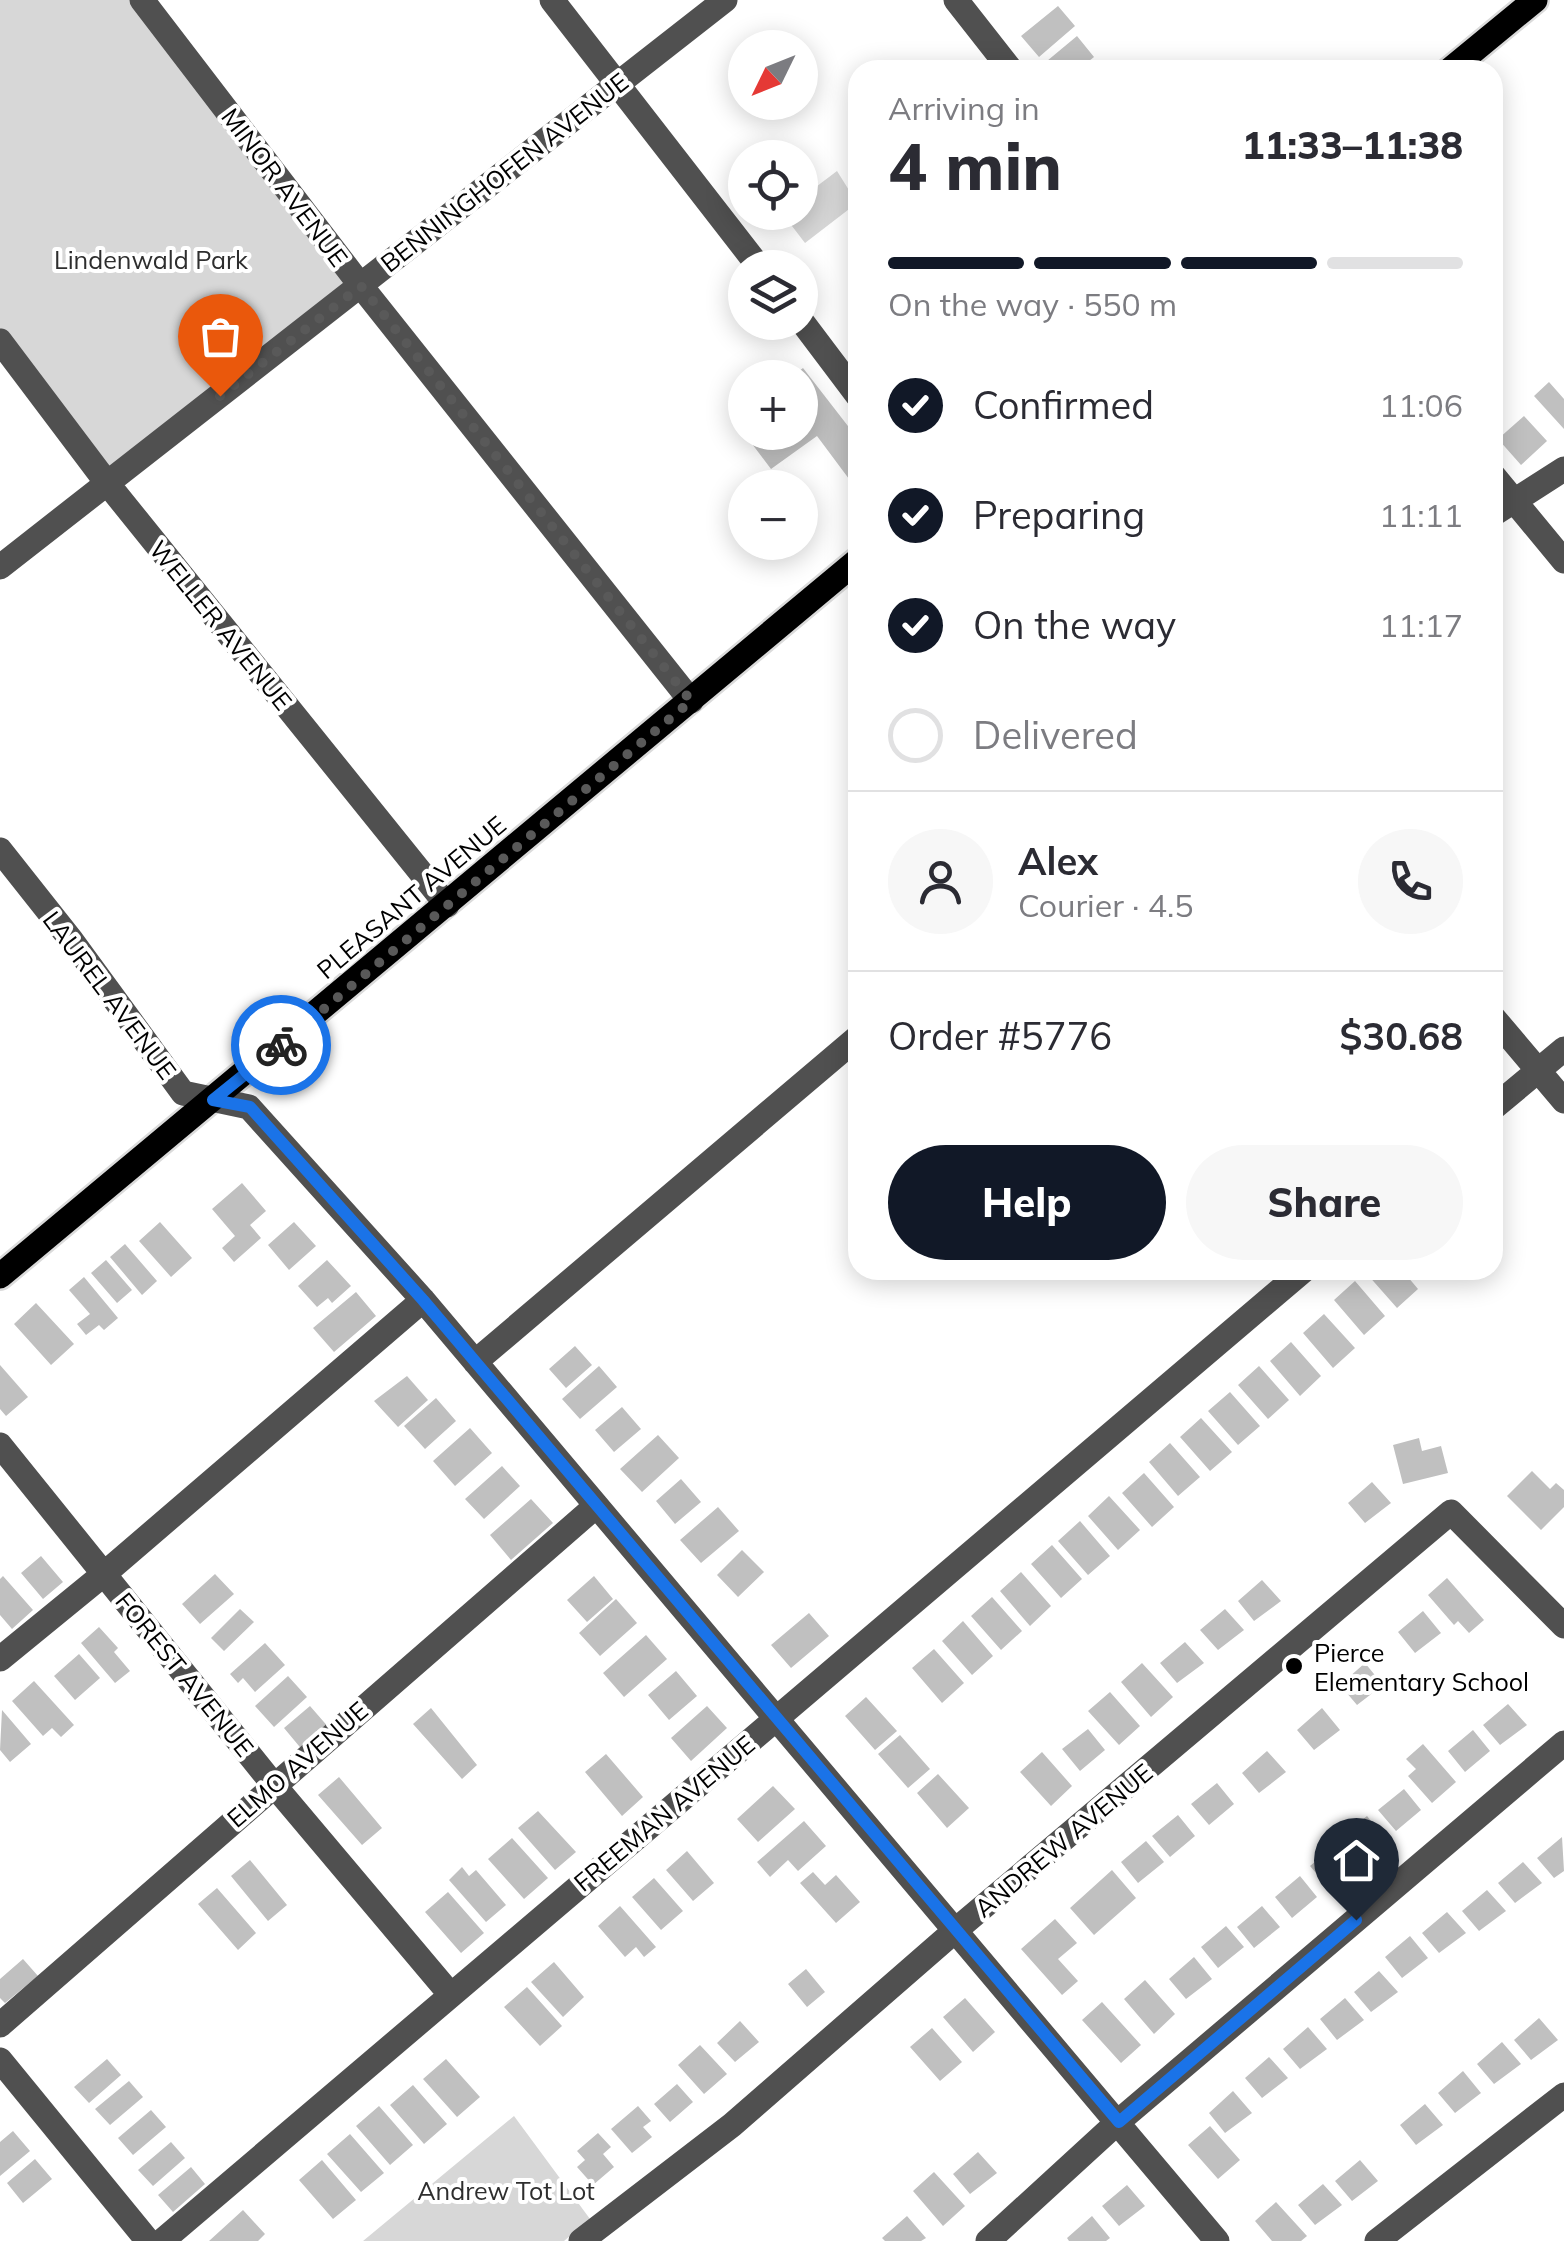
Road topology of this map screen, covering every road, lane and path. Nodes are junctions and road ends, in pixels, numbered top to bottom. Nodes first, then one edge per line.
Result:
1 (142, 0) edge
2 (552, 0) edge
3 (726, 0) edge
4 (956, 0) edge
5 (1534, 0) edge
6 (1002, 60) edge
7 (1462, 60) edge
8 (616, 84) junction
9 (746, 250) edge
10 (361, 286) junction
11 (0, 340) edge
12 (816, 340) edge
13 (848, 383) edge
14 (1564, 469) edge
15 (107, 483) junction
16 (1503, 507) edge
17 (1564, 561) edge
18 (0, 567) edge
19 (848, 568) edge
20 (691, 701) junction
21 (0, 850) edge
22 (447, 906) junction
23 (1503, 1029) edge
24 (848, 1045) edge
25 (1564, 1049) edge
26 (1538, 1070) junction
27 (213, 1100) junction
28 (1503, 1100) edge
29 (1564, 1101) edge
30 (0, 1276) edge
31 (1292, 1280) edge
32 (423, 1300) junction
33 (475, 1362) junction
34 (0, 1445) edge
35 (596, 1506) junction
36 (104, 1574) junction
37 (1564, 1626) edge
38 (0, 1659) edge
39 (776, 1720) junction
40 (1564, 1743) edge
41 (274, 1784) junction
42 (957, 1929) junction
43 (450, 1994) junction
44 (0, 2025) edge
45 (0, 2060) edge
46 (9, 2091) edge
47 (1564, 2095) edge
48 (1119, 2122) junction
49 (148, 2241) edge
50 (162, 2241) edge
51 (581, 2241) edge
52 (988, 2241) edge
53 (1218, 2241) edge
54 (1378, 2241) edge

1 - 10 street, MINOR AVENUE
2 - 8 street
3 - 8 street, BENNINGHOFEN AVENUE
4 - 6 street
5 - 7 main road
8 - 9 street
8 - 10 street, BENNINGHOFEN AVENUE
10 - 15 street, BENNINGHOFEN AVENUE
10 - 20 street, MINOR AVENUE
11 - 15 street, WELLER AVENUE
12 - 13 street
14 - 16 street
15 - 18 street, BENNINGHOFEN AVENUE
15 - 22 street, WELLER AVENUE
16 - 17 street
19 - 20 main road, PLEASANT AVENUE
20 - 22 main road, PLEASANT AVENUE
21 - 27 street, LAUREL AVENUE
22 - 27 main road, PLEASANT AVENUE
23 - 26 street
24 - 33 street
25 - 26 street
26 - 28 street
26 - 29 street
27 - 30 main road, PLEASANT AVENUE
27 - 32 street, LAUREL AVENUE
31 - 39 street, FREEMAN AVENUE
32 - 33 street, LAUREL AVENUE
32 - 36 street
33 - 35 street, LAUREL AVENUE
34 - 36 street, FOREST AVENUE
35 - 39 street, LAUREL AVENUE
35 - 41 street, ELMO AVENUE
36 - 38 street
36 - 41 street, FOREST AVENUE
37 - 42 street, ANDREW AVENUE
39 - 42 street, LAUREL AVENUE
39 - 43 street, FREEMAN AVENUE
40 - 48 street
41 - 43 street, FOREST AVENUE
41 - 44 street, ELMO AVENUE
42 - 48 street, LAUREL AVENUE
42 - 51 street, ANDREW AVENUE
43 - 50 street, FREEMAN AVENUE
45 - 46 street
46 - 49 street
47 - 54 street
48 - 52 street
48 - 53 street, LAUREL AVENUE

